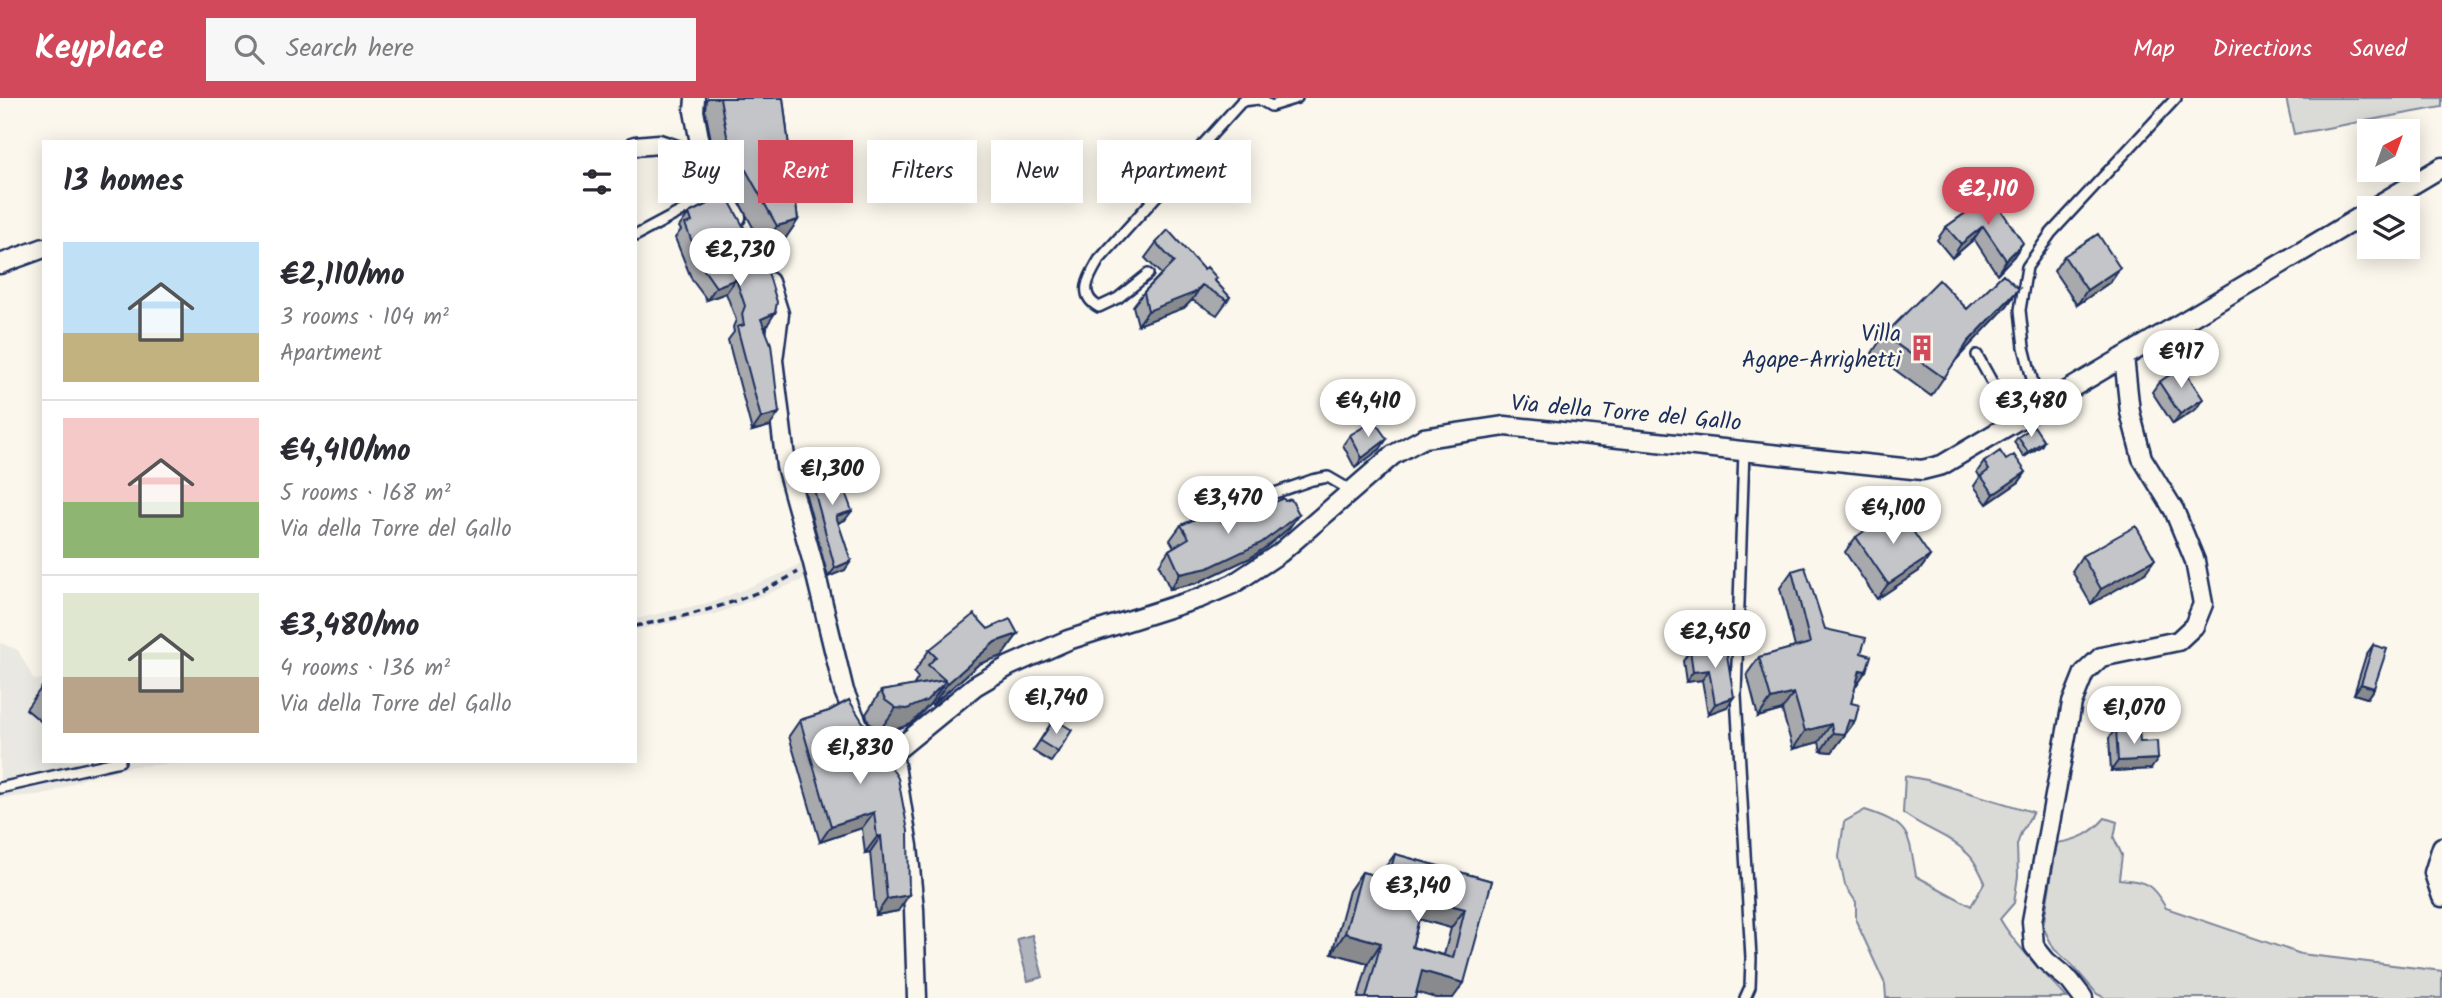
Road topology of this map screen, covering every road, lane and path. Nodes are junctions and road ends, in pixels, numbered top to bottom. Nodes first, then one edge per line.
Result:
1 (695, 98) edge
2 (1297, 98) edge
3 (2176, 98) edge
4 (699, 140) edge
5 (658, 144) edge
6 (637, 146) edge
7 (2442, 167) edge
8 (2393, 196) edge
9 (696, 203) edge
10 (727, 203) edge
11 (2357, 217) edge
12 (637, 235) edge
13 (746, 236) edge
14 (42, 249) edge
15 (0, 264) edge
16 (763, 267) edge
17 (1148, 274) dead end
18 (1977, 355) dead end
19 (2124, 357) junction
20 (2039, 407) junction
21 (2014, 422) junction
22 (1744, 450) junction
23 (1352, 491) junction
24 (1191, 523) edge
25 (800, 571) dead end
26 (637, 626) edge
27 (892, 753) junction
28 (111, 763) edge
29 (0, 788) edge
30 (2442, 847) edge
31 (2442, 897) edge
32 (917, 998) edge
33 (1745, 998) edge
34 (2083, 998) edge

1 - 4 street
2 - 17 lane
3 - 20 lane
5 - 6 street
7 - 8 street, Via della Torre del Gallo
9 - 12 lane
10 - 13 street
11 - 19 street, Via della Torre del Gallo
14 - 15 street
16 - 27 street
18 - 21 lane
19 - 20 street, Via della Torre del Gallo
19 - 34 street
20 - 21 street, Via della Torre del Gallo
21 - 22 street, Via della Torre del Gallo
22 - 23 street, Via della Torre del Gallo
22 - 33 lane
23 - 24 lane
23 - 27 street, Via della Torre del Gallo
25 - 26 path
27 - 32 street
28 - 29 lane
30 - 31 street

